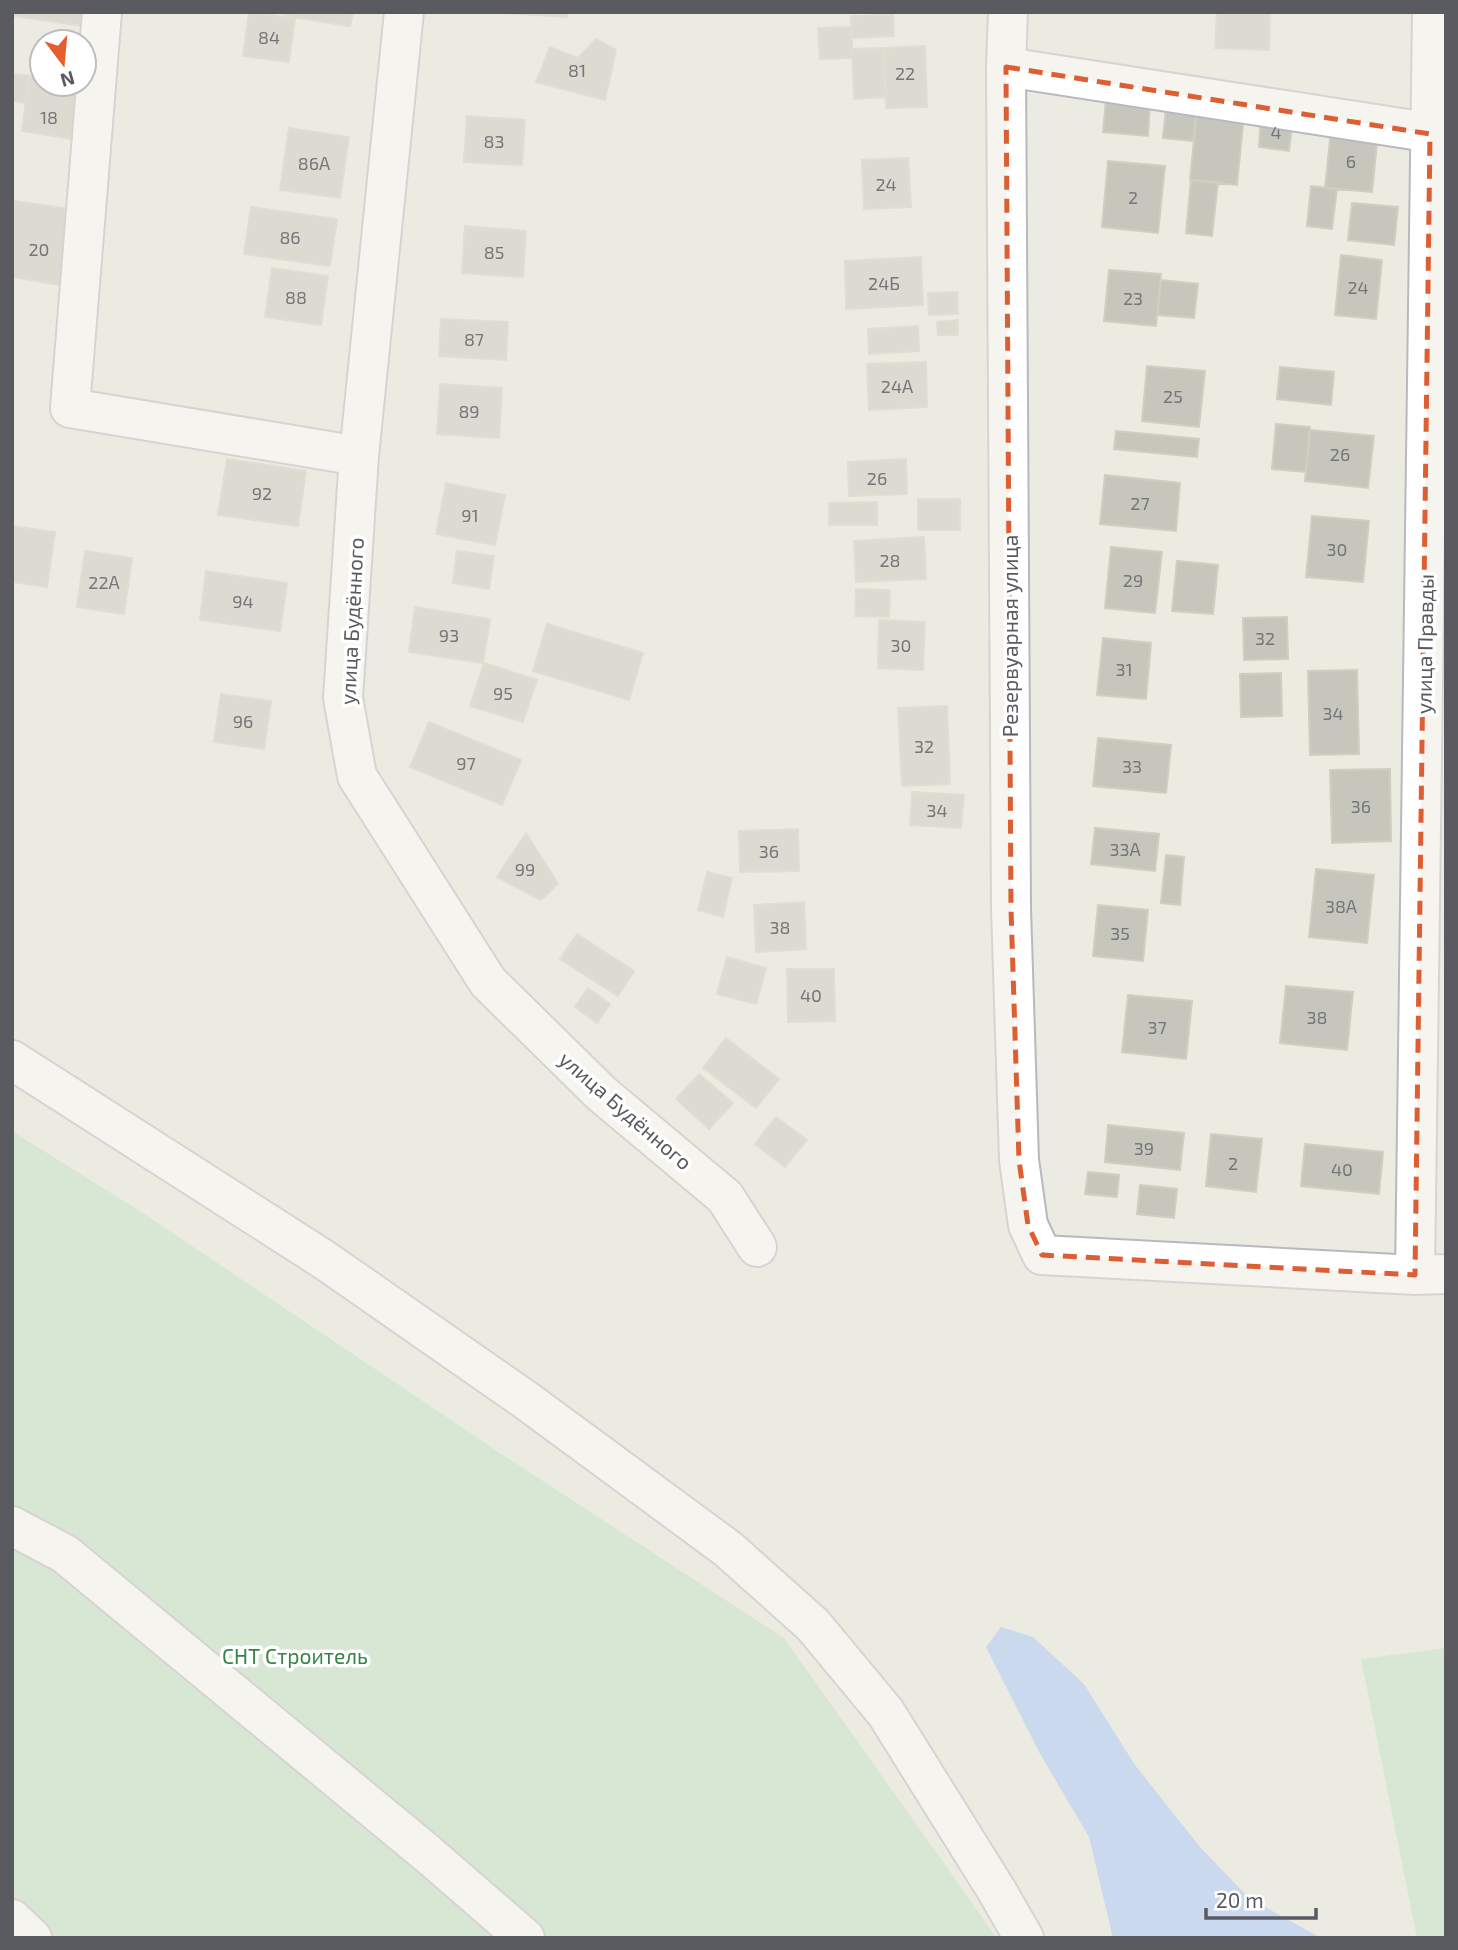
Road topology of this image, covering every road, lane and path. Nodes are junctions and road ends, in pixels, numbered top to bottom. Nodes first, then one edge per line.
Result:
1 (102, 12) edge
2 (404, 12) edge
3 (1008, 12) edge
4 (1432, 12) edge
5 (1006, 67) junction
6 (1438, 134) edge
7 (359, 456) junction
8 (12, 1060) edge
9 (757, 1247) dead end
10 (1431, 1275) edge
11 (12, 1526) edge
12 (12, 1919) edge
13 (32, 1938) edge
14 (525, 1938) edge
15 (1024, 1938) edge

1 - 7 street
2 - 7 street, улица Будённого
3 - 5 street, Резервуарная улица
4 - 6 street, улица Правды
5 - 6 street
5 - 10 street, Резервуарная улица
6 - 10 street, улица Правды
7 - 9 street, улица Будённого
8 - 15 street
11 - 14 street
12 - 13 street

